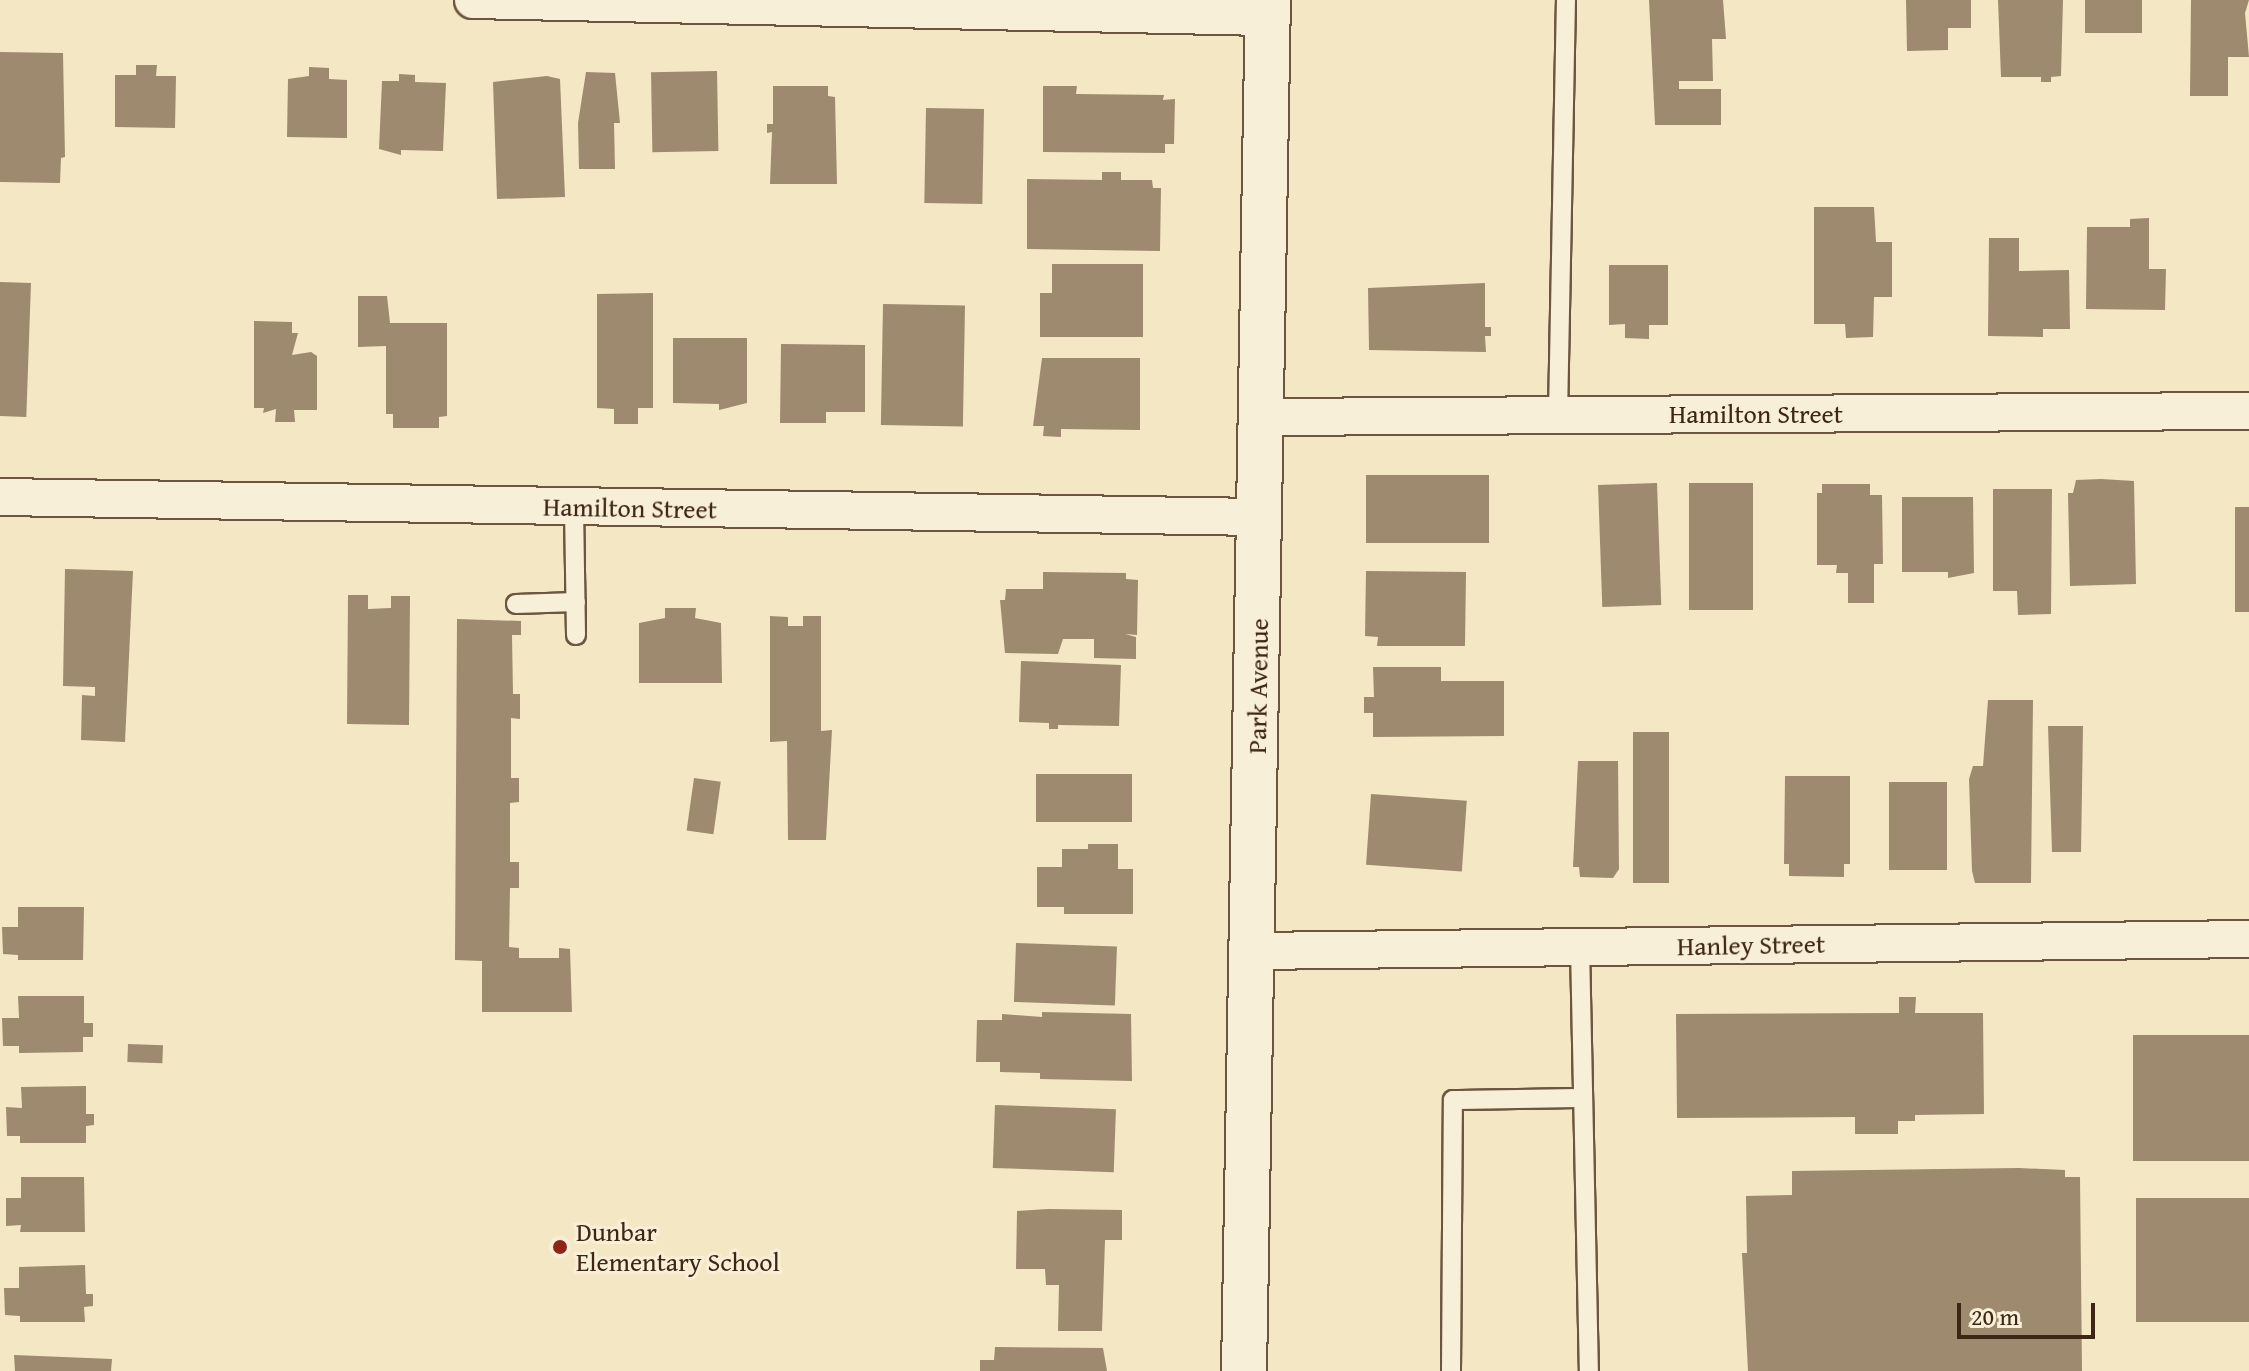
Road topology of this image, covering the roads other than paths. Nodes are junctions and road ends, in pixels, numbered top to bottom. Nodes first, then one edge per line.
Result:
1 (473, 0) edge
2 (1566, 0) edge
3 (1267, 8) edge
4 (2249, 411) edge
5 (1558, 415) junction
6 (1262, 417) junction
7 (0, 497) edge
8 (574, 507) junction
9 (1260, 517) junction
10 (576, 602) junction
11 (516, 604) dead end
12 (576, 635) dead end
13 (2249, 939) edge
14 (1580, 947) junction
15 (1254, 951) junction
16 (1583, 1098) junction
17 (1244, 1371) edge
18 (1451, 1371) edge
19 (1589, 1371) edge

1 - 3 street
2 - 5 lane
3 - 6 main road, Park Avenue
4 - 5 street, Hamilton Street
5 - 6 street, Hamilton Street
6 - 9 main road, Park Avenue
7 - 8 street, Hamilton Street
8 - 9 street, Hamilton Street
8 - 10 lane
9 - 15 main road, Park Avenue
10 - 11 lane
10 - 12 lane
13 - 14 street, Hanley Street
14 - 15 street, Hanley Street
14 - 16 lane
15 - 17 main road, Park Avenue
16 - 18 lane
16 - 19 lane

